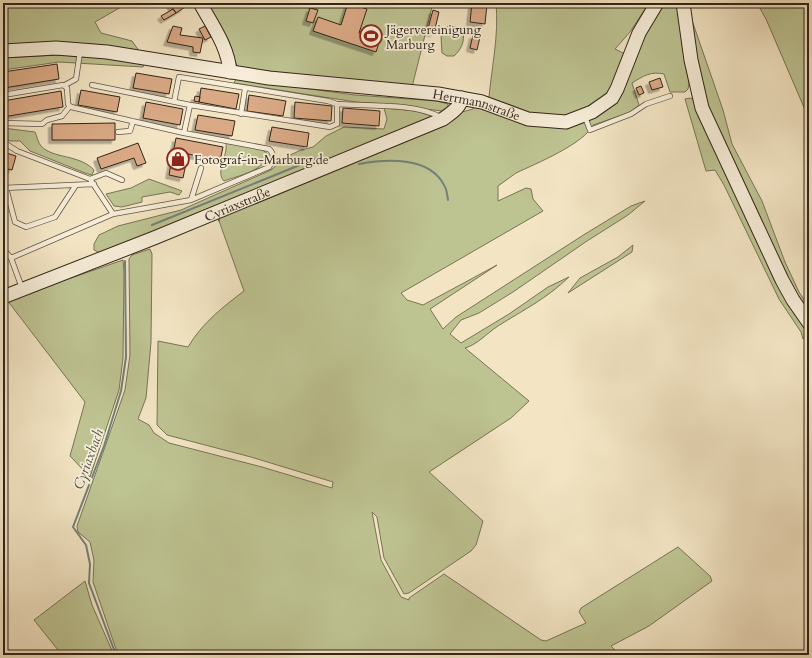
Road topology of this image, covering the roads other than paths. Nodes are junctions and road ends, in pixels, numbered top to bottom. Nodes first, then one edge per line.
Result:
1 (200, 3) edge
2 (656, 3) edge
3 (682, 3) edge
4 (219, 38) junction
5 (81, 50) junction
6 (3, 51) edge
7 (217, 70) junction
8 (230, 72) junction
9 (65, 85) junction
10 (92, 85) dead end
11 (245, 89) junction
12 (3, 94) edge
13 (670, 96) dead end
14 (462, 98) junction
15 (174, 102) junction
16 (338, 104) junction
17 (190, 105) junction
18 (70, 106) junction
19 (241, 114) junction
20 (584, 116) junction
21 (443, 119) junction
22 (133, 121) junction
23 (3, 124) edge
24 (118, 132) dead end
25 (184, 133) junction
26 (3, 142) edge
27 (201, 168) dead end
28 (90, 180) junction
29 (122, 180) dead end
30 (94, 184) junction
31 (76, 185) junction
32 (4, 188) edge
33 (191, 200) junction
34 (113, 214) junction
35 (3, 249) edge
36 (11, 258) junction
37 (22, 289) junction
38 (3, 297) edge
39 (809, 323) edge

1 - 4 street
2 - 20 street, Herrmannstraße
3 - 39 street
4 - 7 street
4 - 8 street
5 - 6 street, Herrmannstraße
5 - 7 street, Herrmannstraße
5 - 9 lane
7 - 8 street, Herrmannstraße
8 - 14 street, Herrmannstraße
9 - 12 lane
9 - 18 lane
10 - 15 lane
11 - 15 lane
11 - 16 lane
11 - 19 lane
13 - 20 lane
14 - 20 street, Herrmannstraße
14 - 21 street, Cyriaxstraße
15 - 17 lane
16 - 19 lane
16 - 21 lane
17 - 19 lane
17 - 25 lane
18 - 22 lane
18 - 23 lane
21 - 37 street, Cyriaxstraße
22 - 24 lane
22 - 25 lane
25 - 33 lane
26 - 28 lane
27 - 33 lane
28 - 29 lane
28 - 30 lane
30 - 31 lane
30 - 34 lane
31 - 32 lane
31 - 32 lane
33 - 34 lane
34 - 36 lane
35 - 36 lane
36 - 37 lane
37 - 38 street, Cyriaxstraße

